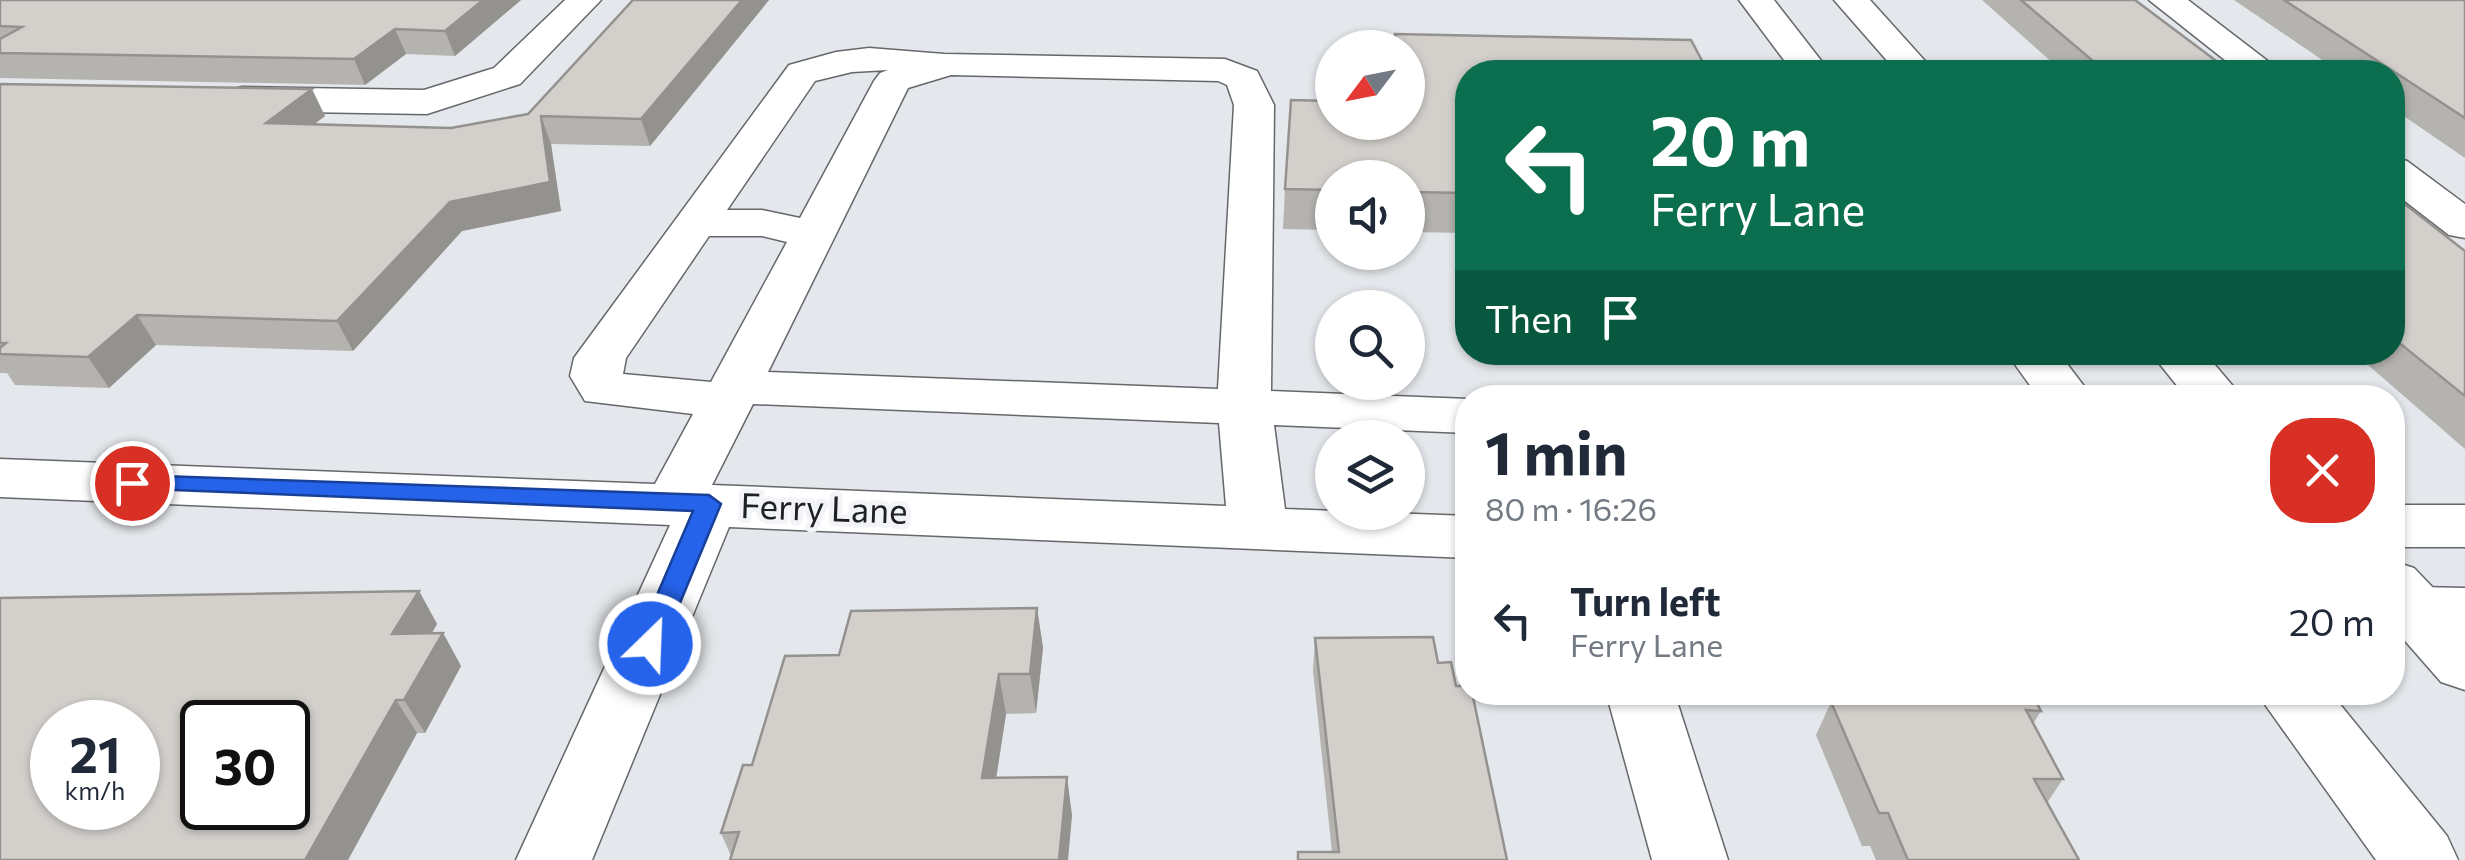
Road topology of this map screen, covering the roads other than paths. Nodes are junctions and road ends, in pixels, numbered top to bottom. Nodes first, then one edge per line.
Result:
1 (584, 0) edge
2 (1756, 0) edge
3 (1851, 0) edge
4 (2166, 0) edge
5 (1803, 60) edge
6 (1906, 60) edge
7 (2246, 60) edge
8 (948, 64) junction
9 (214, 98) edge
10 (2405, 180) edge
11 (696, 224) junction
12 (2465, 225) edge
13 (813, 234) junction
14 (2042, 365) edge
15 (2187, 365) edge
16 (2057, 385) edge
17 (2204, 385) edge
18 (732, 393) junction
19 (1244, 408) junction
20 (1455, 416) edge
21 (5, 483) edge
22 (692, 503) junction
23 (2405, 526) edge
24 (2465, 526) edge
25 (1256, 527) junction
26 (1455, 536) edge
27 (2417, 603) edge
28 (2465, 664) edge
29 (1644, 705) edge
30 (2300, 705) edge
31 (554, 860) edge
32 (1690, 860) edge
33 (2420, 860) edge

1 - 9 street
2 - 5 street
3 - 6 street
4 - 7 street
8 - 11 street
8 - 13 street
8 - 19 street
10 - 12 street
11 - 13 street
11 - 18 street
13 - 18 street
14 - 16 street
15 - 17 street
18 - 19 street
18 - 22 street
19 - 20 street
19 - 25 street
21 - 22 street, Ferry Lane
22 - 25 street, Ferry Lane
22 - 31 street
23 - 24 street
25 - 26 street, Ferry Lane
27 - 28 street
29 - 32 street
30 - 33 street

